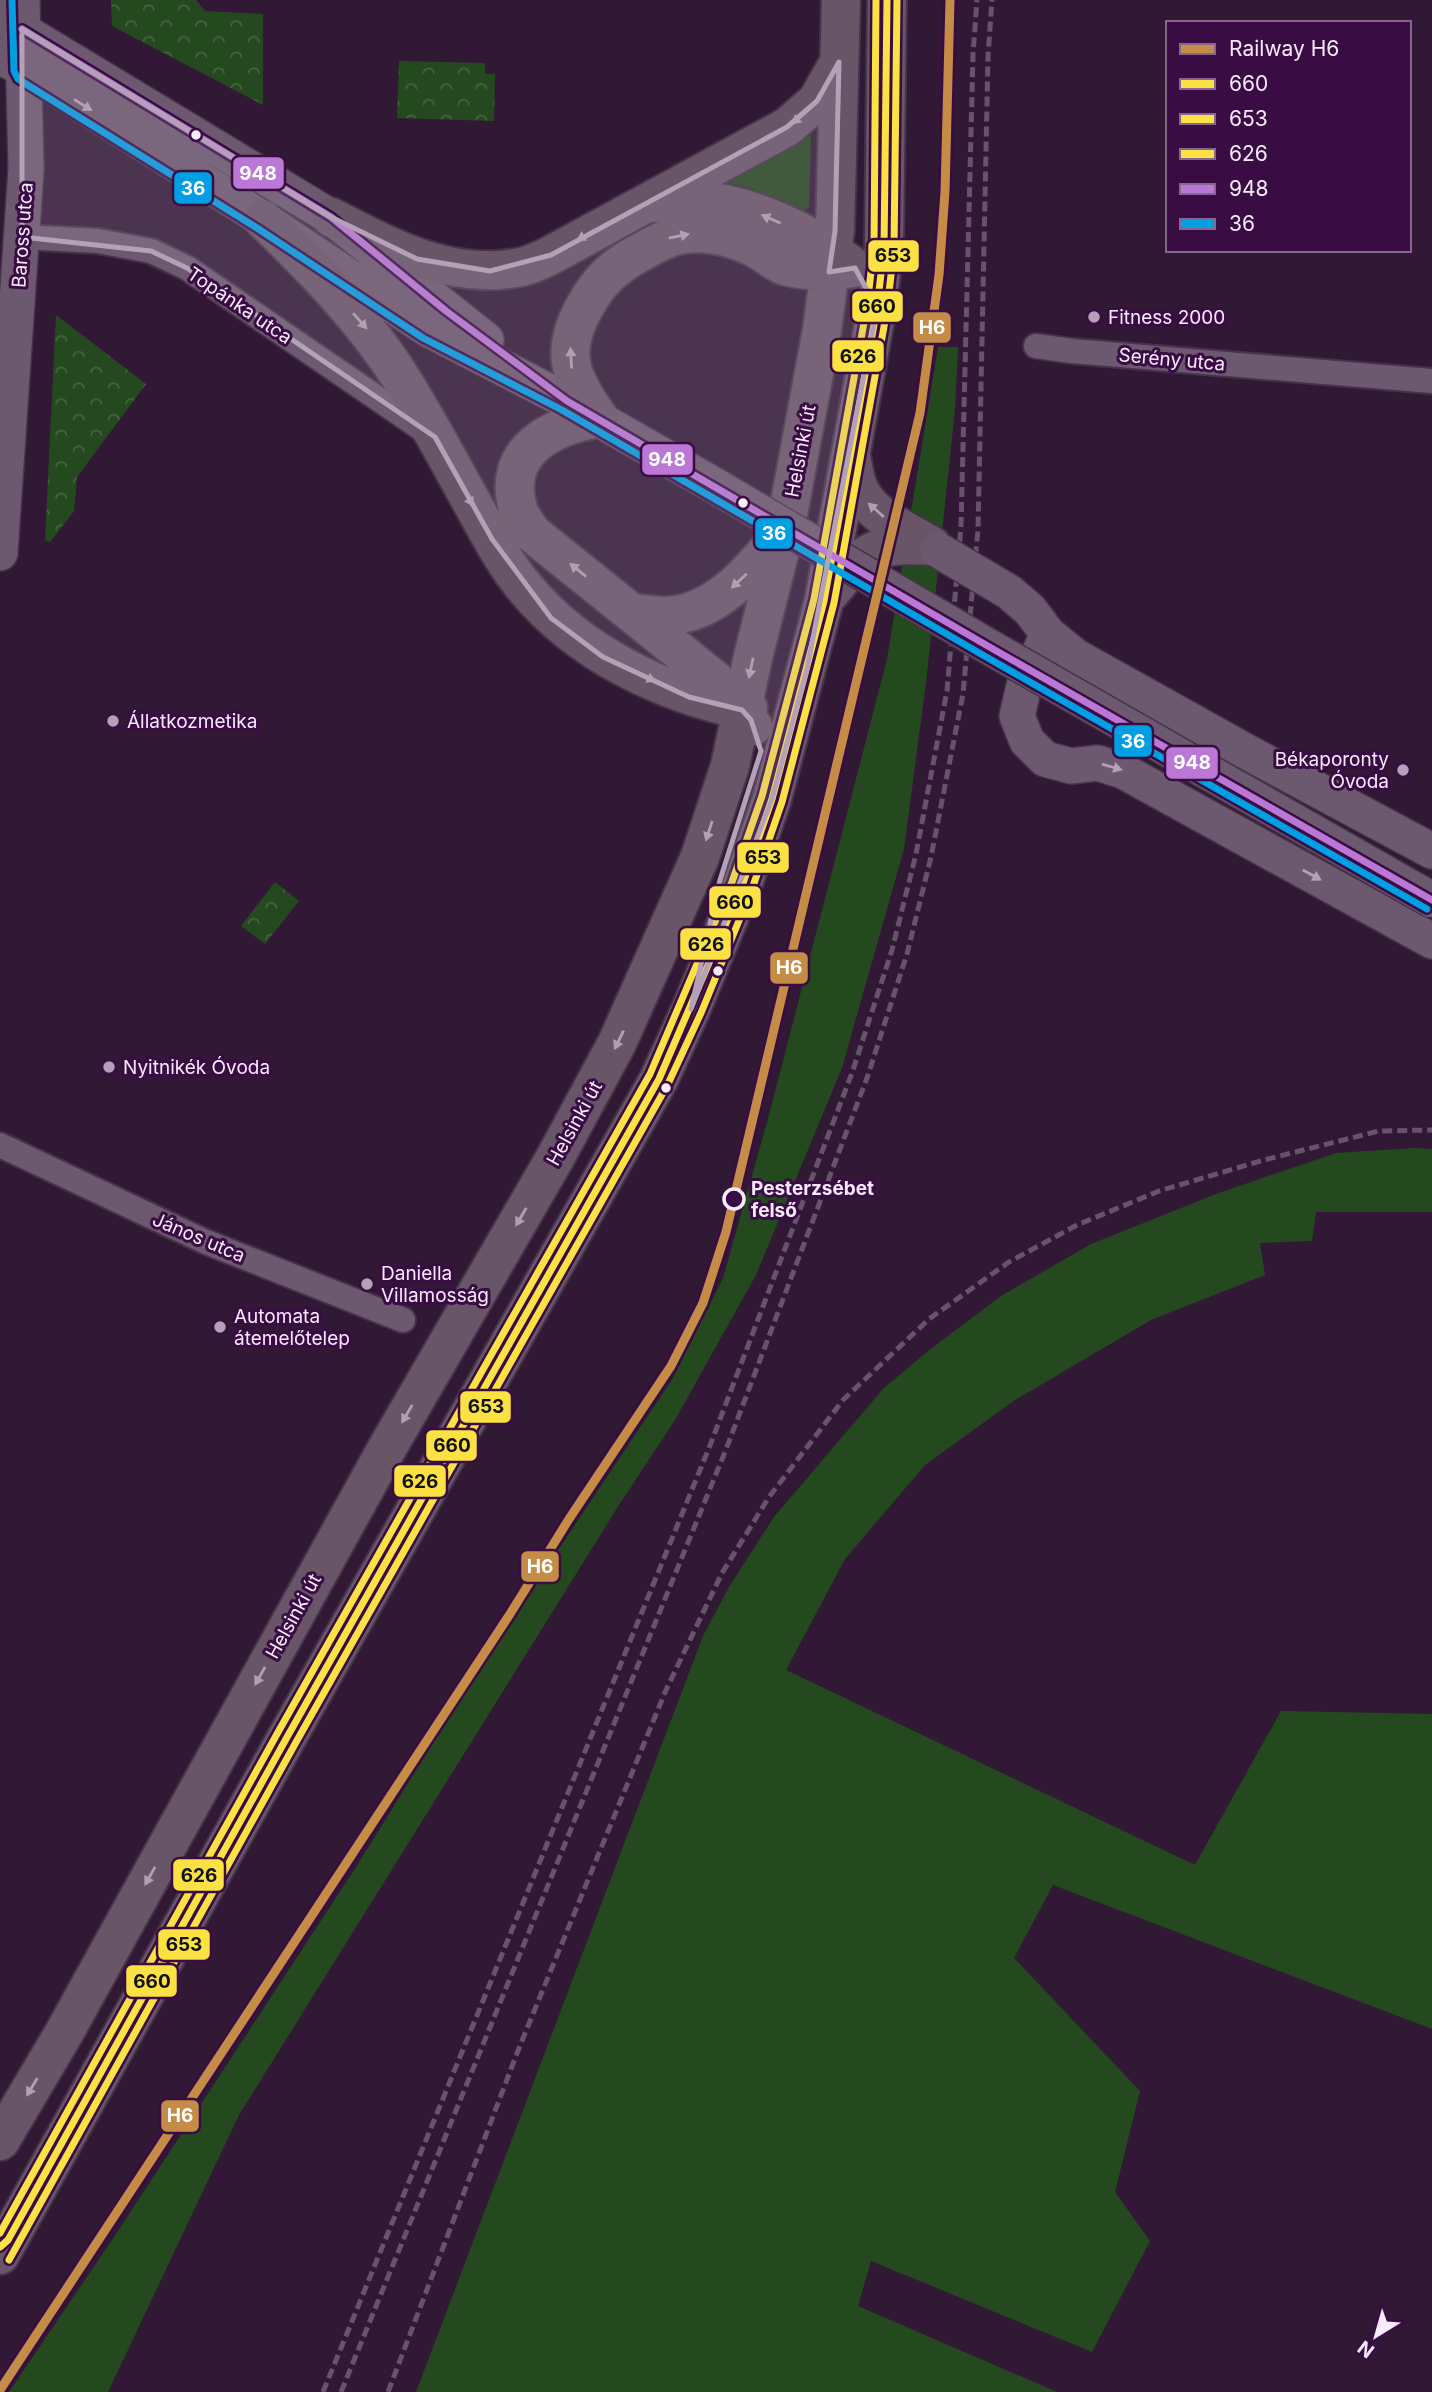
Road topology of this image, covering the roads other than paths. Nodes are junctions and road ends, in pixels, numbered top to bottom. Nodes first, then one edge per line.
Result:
1 (841, 0) edge
2 (887, 0) edge
3 (15, 15) edge
4 (838, 62) junction
5 (12, 63) edge
6 (647, 204) junction
7 (331, 217) junction
8 (263, 219) junction
9 (22, 237) junction
10 (850, 259) junction
11 (786, 266) junction
12 (822, 330) junction
13 (8, 332) edge
14 (1036, 346) dead end
15 (1432, 381) edge
16 (583, 410) junction
17 (435, 437) junction
18 (850, 451) junction
19 (785, 530) junction
20 (932, 546) junction
21 (0, 553) edge
22 (824, 601) junction
23 (632, 613) junction
24 (1048, 634) junction
25 (807, 669) junction
26 (689, 697) junction
27 (742, 710) junction
28 (730, 766) junction
29 (1432, 851) edge
30 (1432, 900) edge
31 (1432, 941) edge
32 (691, 1009) junction
33 (0, 1145) edge
34 (403, 1320) dead end
35 (0, 2141) edge
36 (3, 2247) edge

1 - 4 main road, Helsinki út
2 - 10 main road, Helsinki út
3 - 5 main road, Baross utca
3 - 7 main road
4 -> 6 main road
4 - 10 main road, Helsinki út
5 -> 8 main road
5 - 9 main road, Baross utca
6 -> 7 main road
10 -> 6 main road
7 - 16 main road
8 - 16 main road
8 -> 17 main road
9 - 13 main road, Baross utca
9 - 17 street, Topánka utca
10 - 11 main road
10 - 12 main road, Helsinki út
10 - 18 main road
11 - 12 main road
16 -> 11 main road
12 - 19 main road, Helsinki út
13 - 21 main road, Baross utca
14 - 15 street, Serény utca
23 -> 16 main road
16 - 30 main road, bridge
17 -> 26 main road
20 -> 18 main road
18 - 22 main road
19 -> 23 main road
19 -> 27 main road, Helsinki út
20 - 22 main road
20 - 24 main road, bridge
22 - 25 main road
23 - 27 main road
24 - 29 main road
24 -> 31 main road
25 - 27 main road
25 - 32 main road
26 - 27 main road
26 - 28 main road
27 - 28 main road, Helsinki út
27 - 32 main road
28 -> 35 main road, Helsinki út
32 - 36 main road
33 - 34 street, János utca

